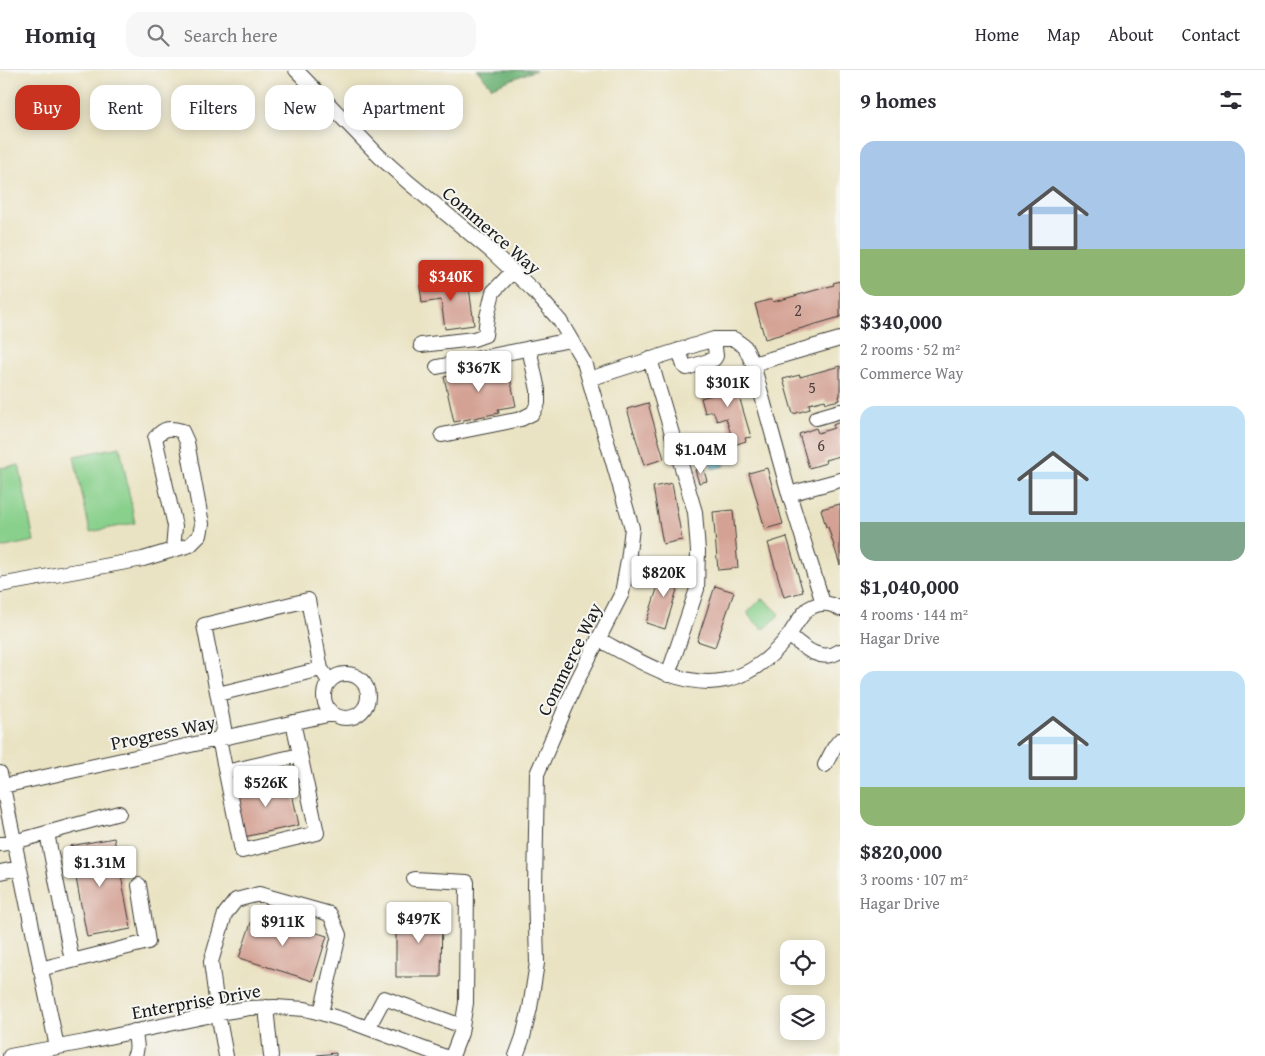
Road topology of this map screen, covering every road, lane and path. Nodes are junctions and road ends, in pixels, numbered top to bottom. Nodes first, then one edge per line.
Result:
1 (296, 70) edge
2 (513, 272) junction
3 (840, 338) edge
4 (714, 339) junction
5 (570, 340) junction
6 (421, 345) dead end
7 (529, 348) junction
8 (679, 350) junction
9 (650, 359) junction
10 (753, 364) junction
11 (437, 368) dead end
12 (588, 379) junction
13 (840, 411) edge
14 (816, 418) dead end
15 (442, 435) dead end
16 (840, 480) edge
17 (789, 494) junction
18 (173, 550) junction
19 (0, 585) edge
20 (823, 603) junction
21 (840, 609) edge
22 (789, 635) junction
23 (598, 639) junction
24 (840, 651) edge
25 (325, 675) junction
26 (668, 675) junction
27 (218, 694) junction
28 (332, 714) junction
29 (293, 722) junction
30 (219, 739) junction
31 (840, 740) edge
32 (300, 755) junction
33 (825, 765) dead end
34 (226, 772) junction
35 (1, 780) edge
36 (119, 812) dead end
37 (47, 833) junction
38 (14, 842) junction
39 (0, 844) edge
40 (20, 868) junction
41 (0, 872) edge
42 (414, 879) dead end
43 (139, 885) dead end
44 (72, 961) junction
45 (40, 970) junction
46 (266, 1007) junction
47 (322, 1013) junction
48 (218, 1014) junction
49 (462, 1026) junction
50 (368, 1028) junction
51 (134, 1031) junction
52 (53, 1050) edge
53 (10, 1056) edge
54 (134, 1056) edge
55 (226, 1056) edge
56 (271, 1056) edge
57 (443, 1056) edge
58 (452, 1056) edge
59 (516, 1056) edge

1 - 2 street, Commerce Way
2 - 5 street, Commerce Way
2 - 6 street
3 - 10 street
4 - 8 street
4 - 8 street
4 - 10 street
5 - 7 street
5 - 12 street, Commerce Way
7 - 11 street
7 - 15 street
8 - 9 street
9 - 12 street
9 - 26 street
10 - 17 street
12 - 23 street, Commerce Way
13 - 14 street
16 - 17 street
17 - 20 street
18 - 18 street
18 - 19 street
20 - 21 street
20 - 22 street
22 - 24 street
22 - 26 street
23 - 26 street
23 - 59 street, Commerce Way
25 - 27 street
25 - 27 street
25 - 28 street
25 - 28 street, Progress Way
27 - 30 street
28 - 29 street, Progress Way
29 - 30 street, Progress Way
29 - 32 street
30 - 34 street
30 - 35 street, Progress Way
31 - 33 street
32 - 34 street
32 - 34 street
35 - 38 street
36 - 37 street
37 - 38 street
37 - 44 street
38 - 39 street
38 - 40 street
40 - 41 street
40 - 45 street
42 - 49 street
43 - 44 street
44 - 45 street
45 - 52 street
46 - 47 street, Enterprise Drive
46 - 48 street, Enterprise Drive
46 - 56 street
47 - 48 street
47 - 50 street, Enterprise Drive
48 - 51 street, Enterprise Drive
48 - 55 street
49 - 50 street
49 - 58 street
50 - 57 street, Enterprise Drive
51 - 52 street, Enterprise Drive
51 - 54 street
52 - 53 street, Enterprise Drive

